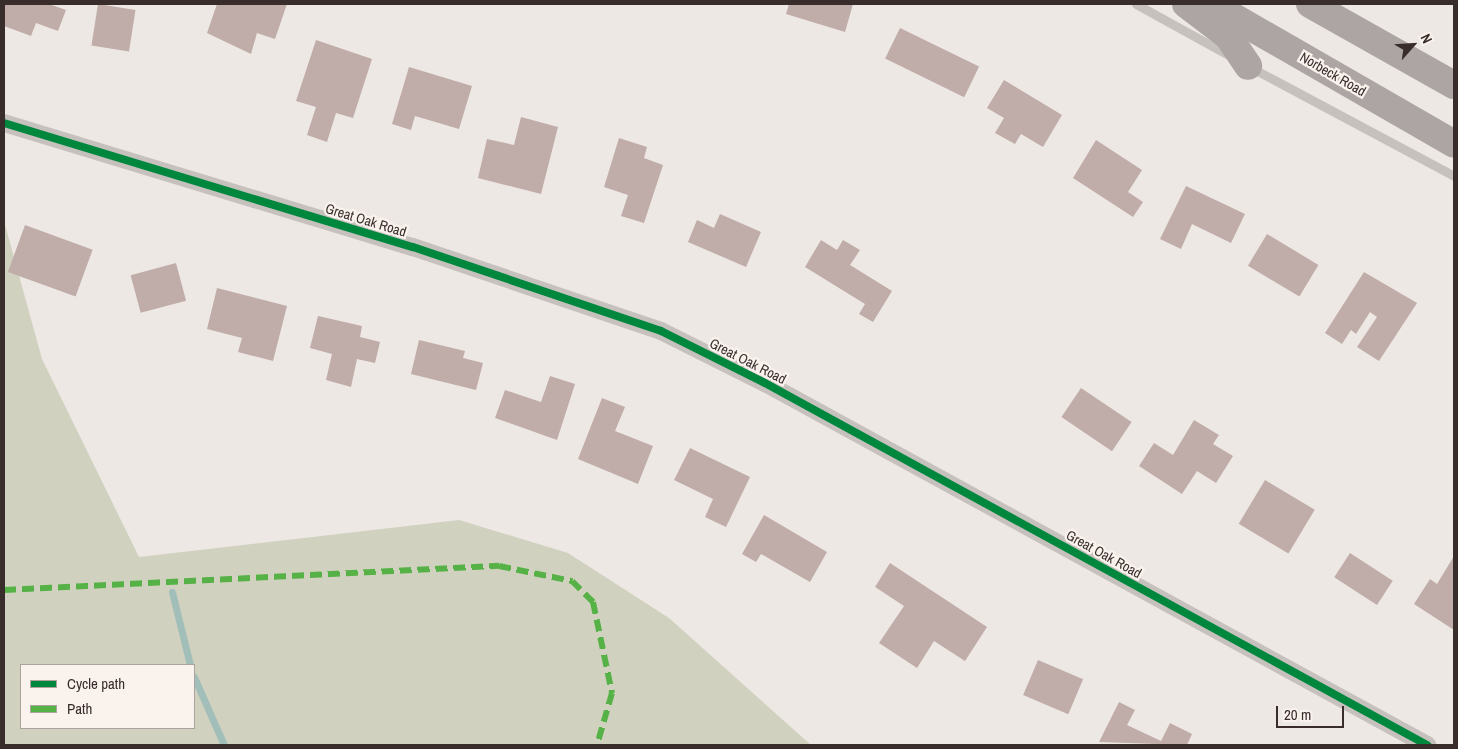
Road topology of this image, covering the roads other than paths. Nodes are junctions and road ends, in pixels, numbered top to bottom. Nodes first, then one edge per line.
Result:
1 (1136, 4) edge
2 (1186, 4) edge
3 (1211, 4) edge
4 (1310, 4) edge
5 (1248, 66) junction
6 (1454, 85) edge
7 (4, 123) edge
8 (1454, 144) edge
9 (1454, 176) edge
10 (1427, 745) edge

1 - 5 lane
2 - 5 main road
3 - 8 main road, Norbeck Road
4 - 6 main road
5 - 9 lane
7 - 10 street, Great Oak Road

